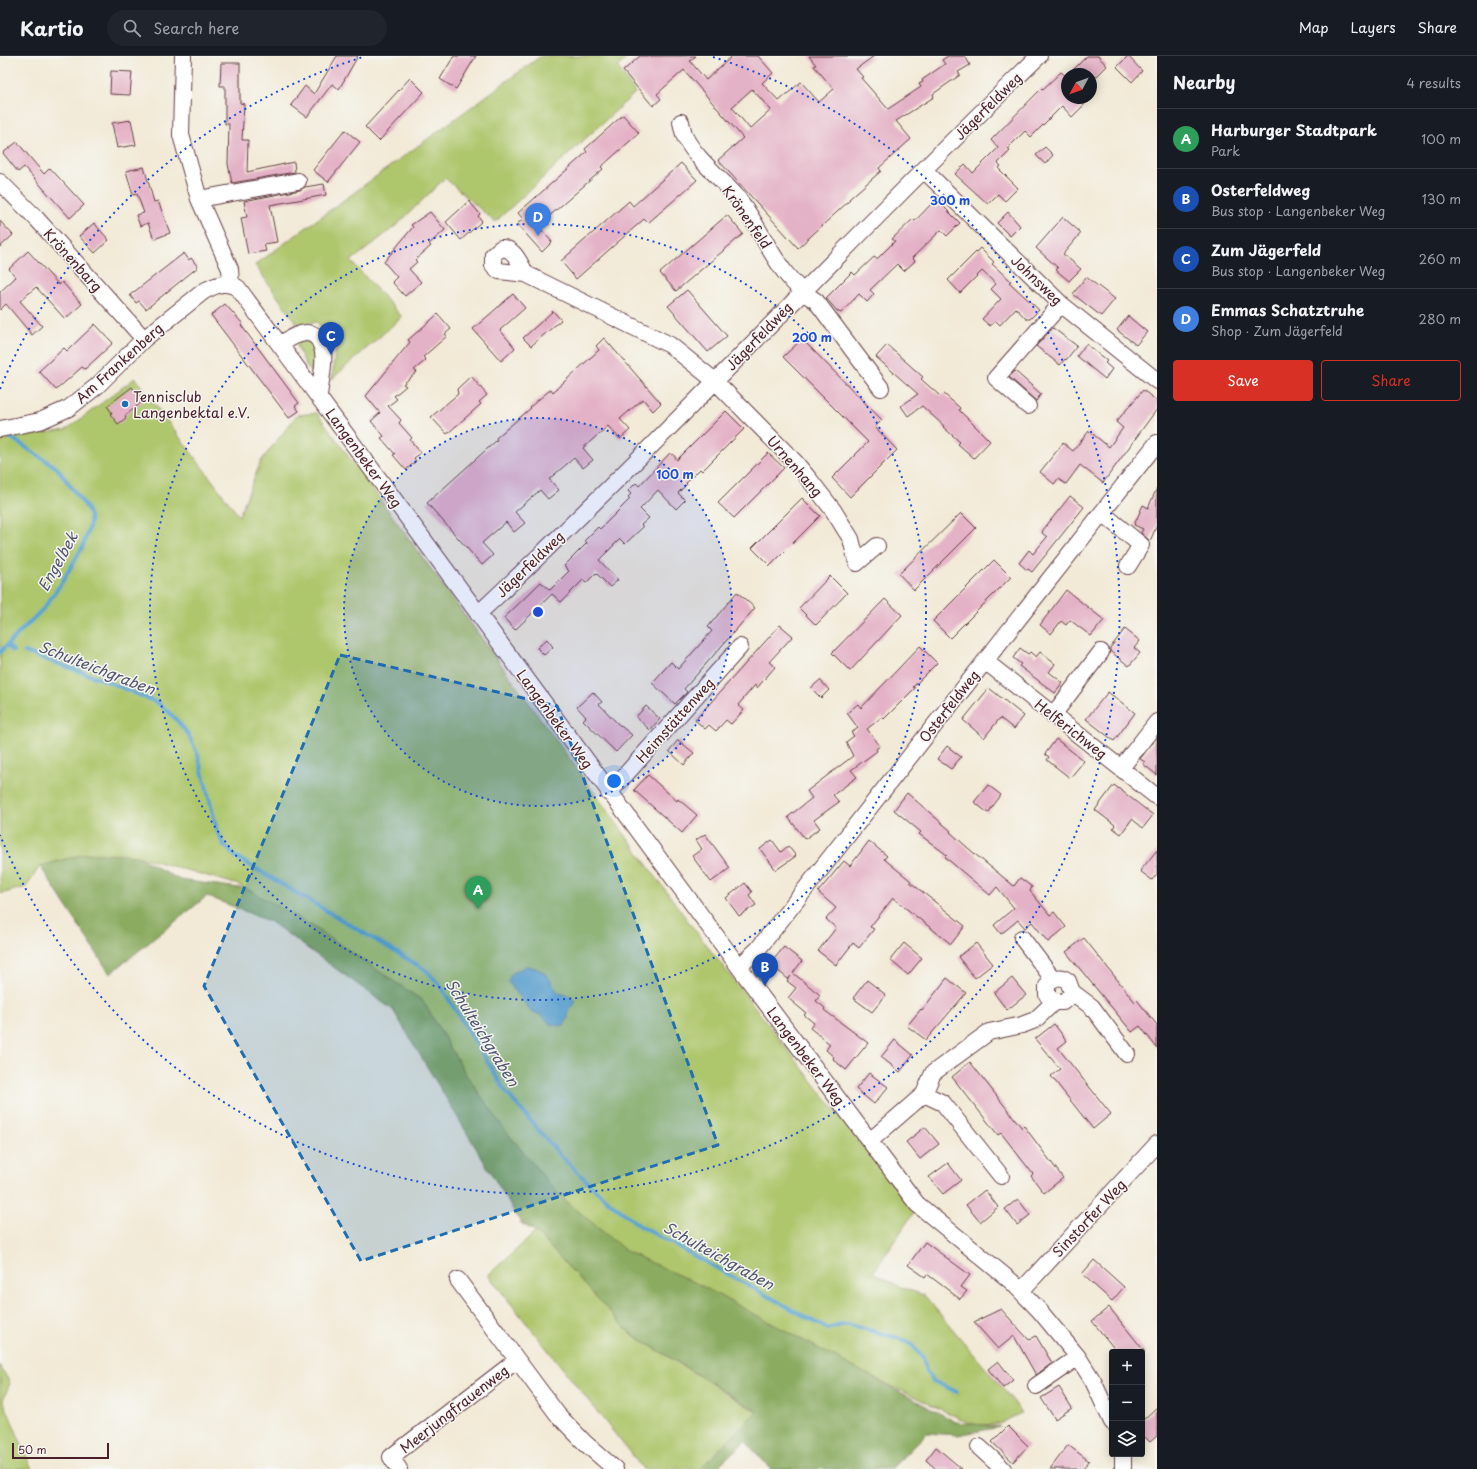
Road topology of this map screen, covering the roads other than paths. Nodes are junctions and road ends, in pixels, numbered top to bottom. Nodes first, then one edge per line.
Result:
1 (182, 56) edge
2 (1030, 60) edge
3 (681, 122) dead end
4 (924, 170) junction
5 (298, 181) dead end
6 (0, 182) edge
7 (199, 199) junction
8 (526, 274) dead end
9 (231, 284) junction
10 (801, 292) junction
11 (1061, 304) junction
12 (144, 339) junction
13 (281, 344) junction
14 (715, 381) junction
15 (1157, 381) edge
16 (881, 388) dead end
17 (319, 396) junction
18 (1028, 406) dead end
19 (0, 430) edge
20 (1157, 443) edge
21 (1102, 513) junction
22 (877, 546) dead end
23 (1128, 566) dead end
24 (478, 614) junction
25 (740, 647) dead end
26 (1098, 650) dead end
27 (984, 661) junction
28 (1050, 713) junction
29 (1157, 722) edge
30 (1121, 768) junction
31 (609, 793) junction
32 (1157, 797) edge
33 (1022, 938) dead end
34 (739, 967) junction
35 (1053, 979) junction
36 (1072, 992) junction
37 (1054, 1002) junction
38 (1127, 1054) dead end
39 (924, 1094) junction
40 (870, 1141) junction
41 (1157, 1144) edge
42 (1001, 1176) dead end
43 (458, 1280) dead end
44 (1021, 1291) junction
45 (1078, 1357) junction
46 (517, 1360) junction
47 (1036, 1386) dead end
48 (1112, 1421) edge
49 (979, 1447) dead end
50 (1123, 1457) edge
51 (395, 1463) edge
52 (615, 1469) edge
53 (1003, 1469) edge
54 (1123, 1469) edge

1 - 7 street
2 - 4 street, Jägerfeldweg
3 - 10 street, Krönenfeld
4 - 10 street, Jägerfeldweg
4 - 11 street, Johnsweg
5 - 7 street
6 - 12 street, Krönenbarg
7 - 9 street
8 - 14 street, Urnenhang
9 - 12 street, Am Frankenberg
9 - 13 street, Langenbeker Weg
10 - 14 street, Jägerfeldweg
10 - 16 street, Krönenfeld
11 - 15 street, Johnsweg
11 - 18 street
12 - 19 street, Am Frankenberg
13 - 17 street, Langenbeker Weg
13 - 17 street
14 - 22 street, Urnenhang
14 - 24 street, Jägerfeldweg
17 - 24 street, Langenbeker Weg
20 - 21 street, Osterfeldweg
21 - 23 street
21 - 27 street, Osterfeldweg
24 - 31 street, Langenbeker Weg
25 - 31 street, Heimstättenweg
26 - 28 street
27 - 28 street, Helferichweg
27 - 34 street, Osterfeldweg
28 - 30 street, Helferichweg
29 - 30 street
30 - 32 street, Helferichweg
31 - 34 street, Langenbeker Weg
33 - 35 street
34 - 40 street, Langenbeker Weg
35 - 36 street
35 - 37 street
36 - 37 street
36 - 38 street
37 - 39 street
39 - 40 street
39 - 42 street
40 - 44 street, Langenbeker Weg
41 - 44 street, Sinstorfer Weg
43 - 46 street
44 - 45 street, Langenbeker Weg
45 - 47 street
45 - 48 street, Langenbeker Weg
46 - 51 street, Meerjungfrauenweg
46 - 52 street
49 - 53 street
50 - 54 street

